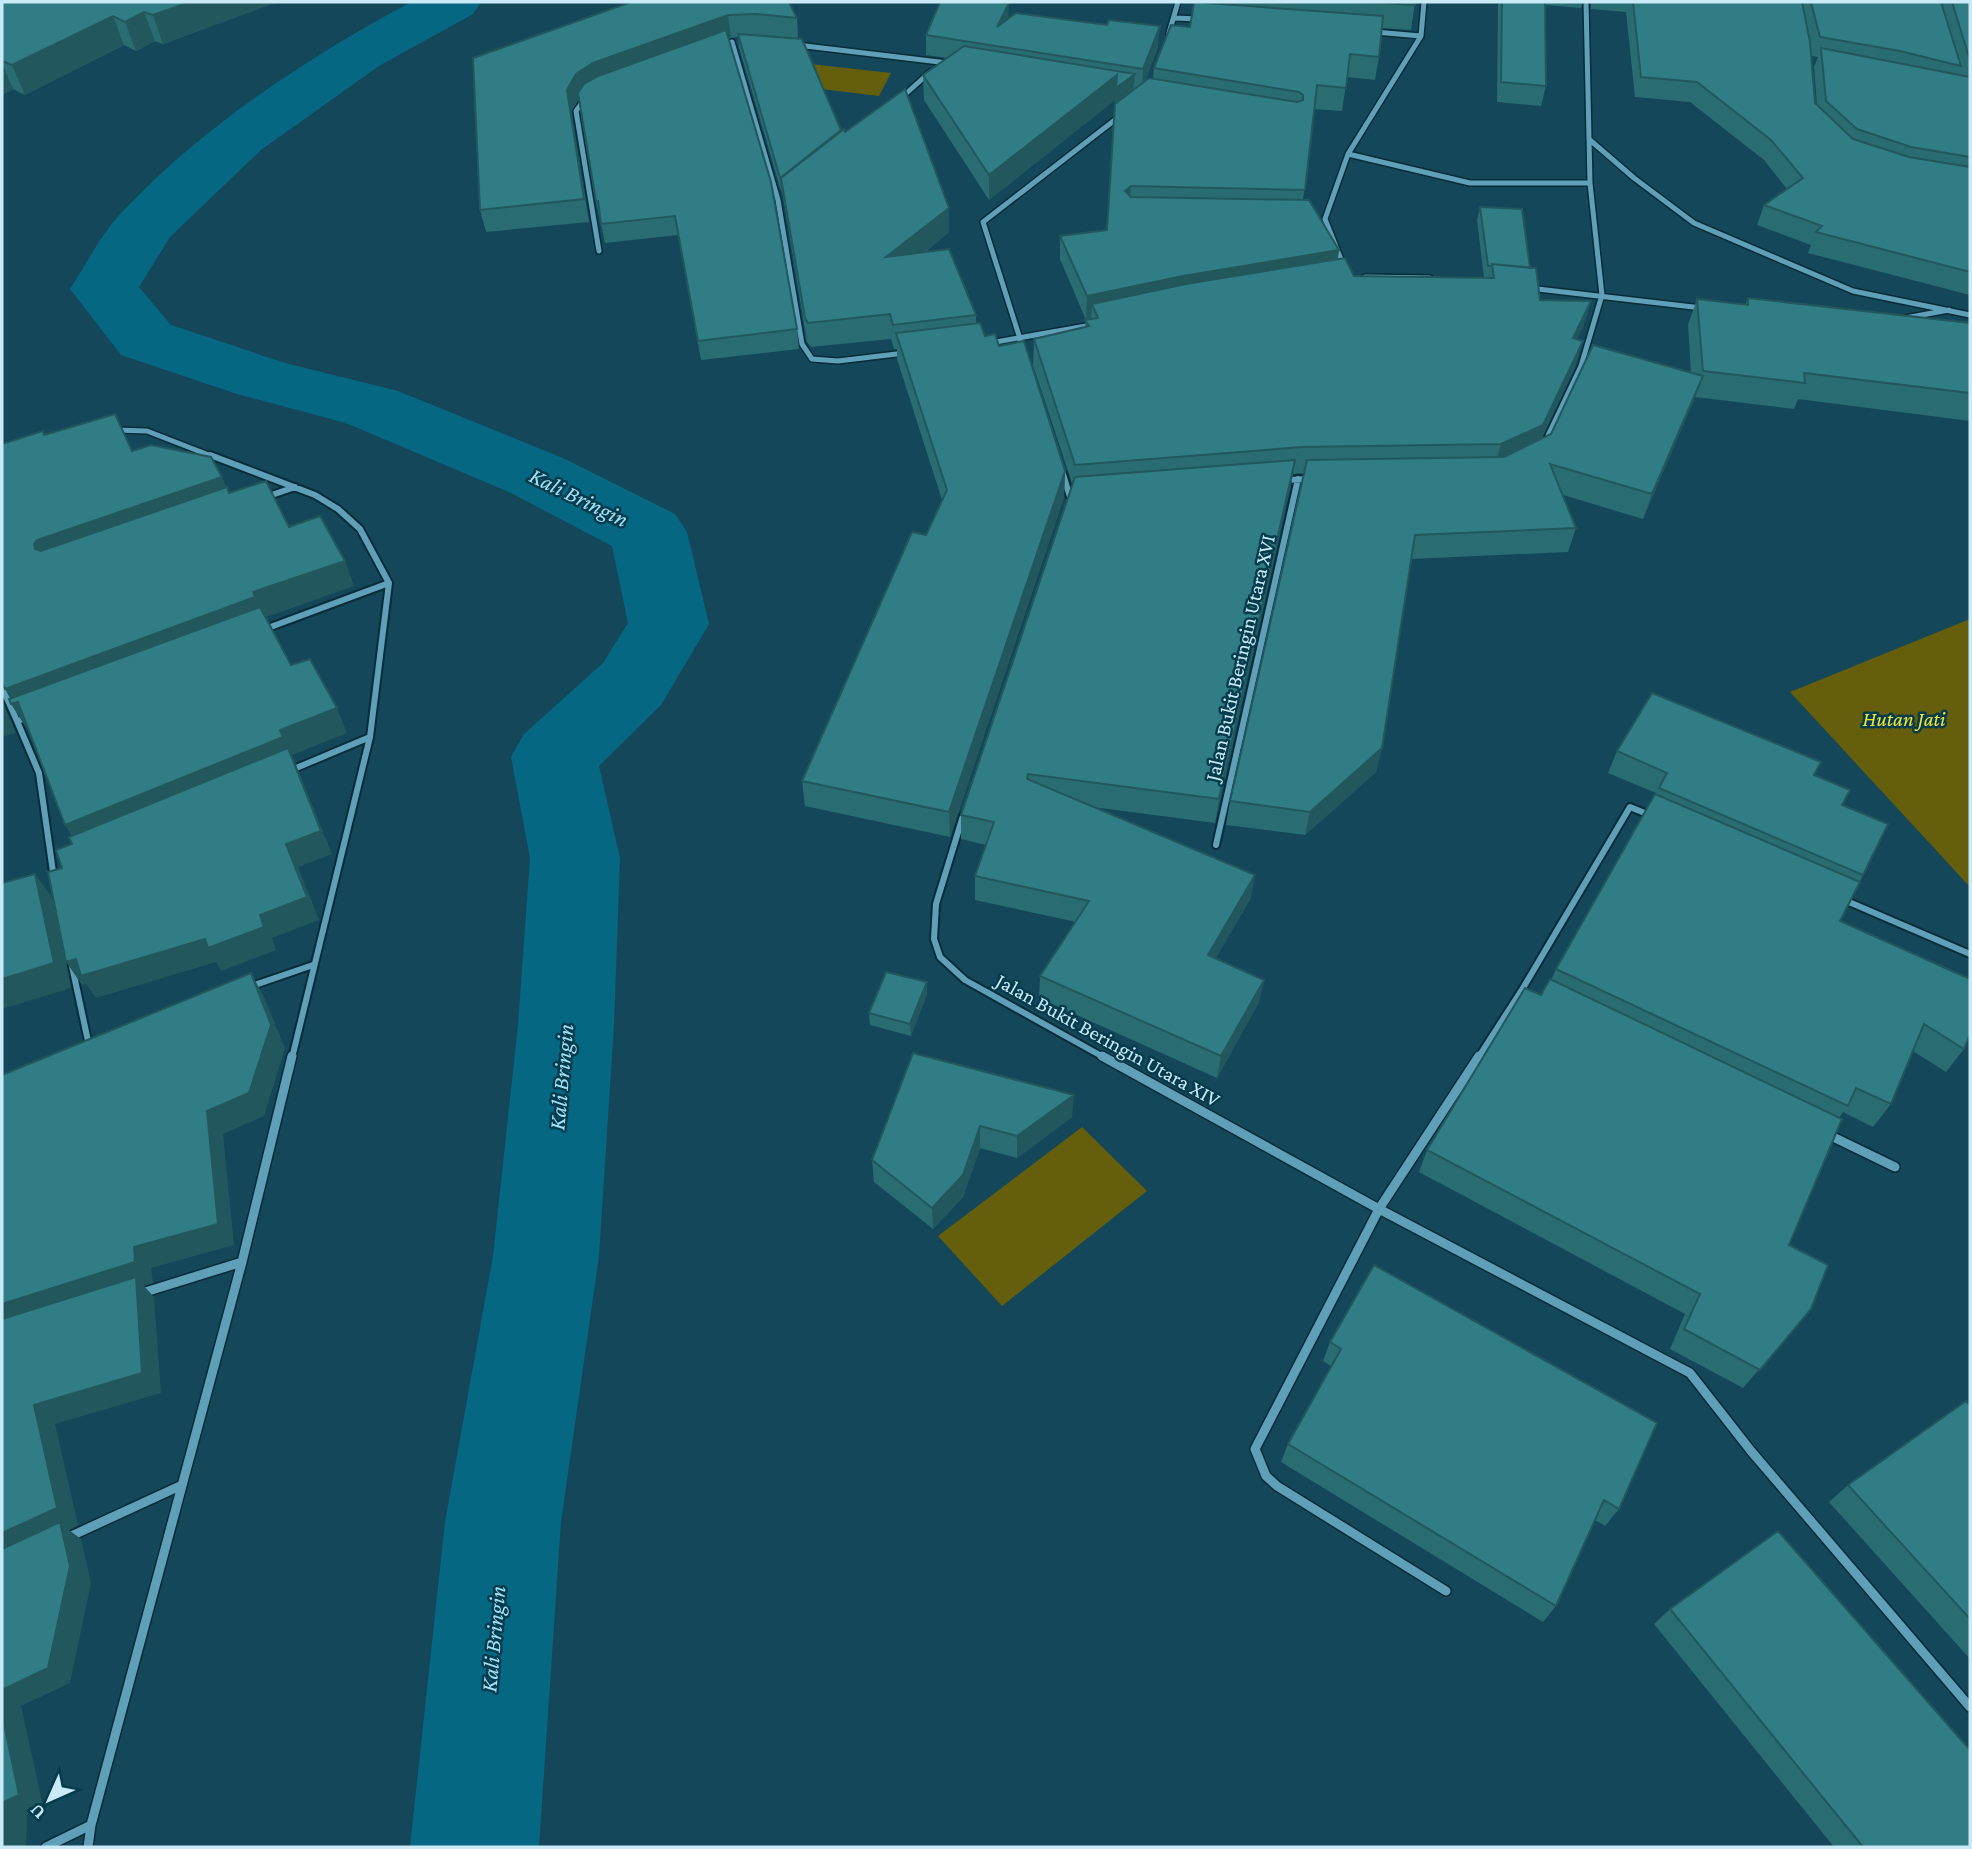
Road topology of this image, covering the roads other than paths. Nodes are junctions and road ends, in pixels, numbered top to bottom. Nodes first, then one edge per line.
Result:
1 (1178, 2) edge
2 (1424, 2) edge
3 (1586, 2) edge
4 (1175, 18) junction
5 (1203, 19) edge
6 (1366, 32) edge
7 (1421, 36) junction
8 (732, 41) junction
9 (745, 41) edge
10 (784, 43) edge
11 (1165, 44) edge
12 (720, 46) edge
13 (941, 62) junction
14 (954, 64) edge
15 (592, 94) edge
16 (894, 104) edge
17 (1122, 114) edge
18 (1590, 140) junction
19 (1348, 154) junction
20 (1590, 183) junction
21 (788, 192) edge
22 (778, 200) junction
23 (1312, 218) edge
24 (1325, 219) junction
25 (599, 251) dead end
26 (1348, 277) edge
27 (1361, 277) edge
28 (1438, 279) edge
29 (1516, 287) edge
30 (1602, 295) junction
31 (1711, 309) edge
32 (1949, 310) junction
33 (1970, 315) edge
34 (1896, 320) edge
35 (1096, 325) edge
36 (1020, 339) junction
37 (981, 344) edge
38 (916, 352) edge
39 (1024, 352) edge
40 (104, 433) edge
41 (1538, 457) edge
42 (1061, 470) edge
43 (1298, 479) junction
44 (1325, 479) edge
45 (1272, 481) edge
46 (295, 487) junction
47 (1083, 495) edge
48 (1070, 496) junction
49 (257, 500) edge
50 (1065, 509) edge
51 (389, 583) junction
52 (261, 631) edge
53 (2, 687) edge
54 (30, 717) edge
55 (17, 721) junction
56 (370, 737) junction
57 (281, 774) edge
58 (967, 805) edge
59 (1656, 818) edge
60 (1216, 845) dead end
61 (65, 863) edge
62 (52, 868) junction
63 (55, 882) edge
64 (1832, 894) edge
65 (1970, 954) edge
66 (72, 961) edge
67 (313, 965) junction
68 (1523, 988) junction
69 (234, 992) edge
70 (1536, 994) edge
71 (102, 1037) edge
72 (88, 1041) junction
73 (76, 1046) edge
74 (1821, 1131) edge
75 (1895, 1167) dead end
76 (1379, 1209) junction
77 (242, 1262) junction
78 (128, 1298) edge
79 (182, 1485) junction
80 (62, 1540) edge
81 (1446, 1591) dead end
82 (1970, 1707) edge
83 (91, 1825) junction
84 (46, 1847) edge
85 (88, 1847) edge

1 - 4 street
2 - 7 street
3 - 18 street
4 - 5 street
4 - 11 street
6 - 7 street
7 - 19 street
8 - 9 street
8 - 12 street
8 - 22 street
10 - 13 street
13 - 14 street
13 - 16 street
15 - 25 street
17 - 36 street
18 - 20 street
18 - 32 street
19 - 20 street
19 - 24 street
20 - 30 street
21 - 22 street
22 - 38 street
23 - 24 street
24 - 26 street
27 - 28 street
29 - 30 street
30 - 31 street
30 - 41 street
32 - 33 street
32 - 34 street
35 - 36 street
36 - 37 street
36 - 39 street
40 - 46 street
42 - 48 street
43 - 44 street
43 - 45 street
43 - 60 street, Jalan Bukit Beringin Utara XVI
46 - 49 street
46 - 51 street
47 - 48 street
48 - 50 street
51 - 52 street
51 - 56 street
53 - 55 street
54 - 55 street
55 - 62 street
56 - 57 street
56 - 67 street
58 - 76 street, Jalan Bukit Beringin Utara XIV
59 - 68 street
61 - 62 street
62 - 63 street
64 - 65 street
66 - 72 street
67 - 69 street
67 - 77 street
68 - 70 street
68 - 76 street
71 - 72 street
72 - 73 street
74 - 75 street
76 - 81 street
76 - 82 street, Jalan Bukit Beringin Utara XIV
77 - 78 street
77 - 79 street
79 - 80 street
79 - 83 street
83 - 84 street
83 - 85 street

